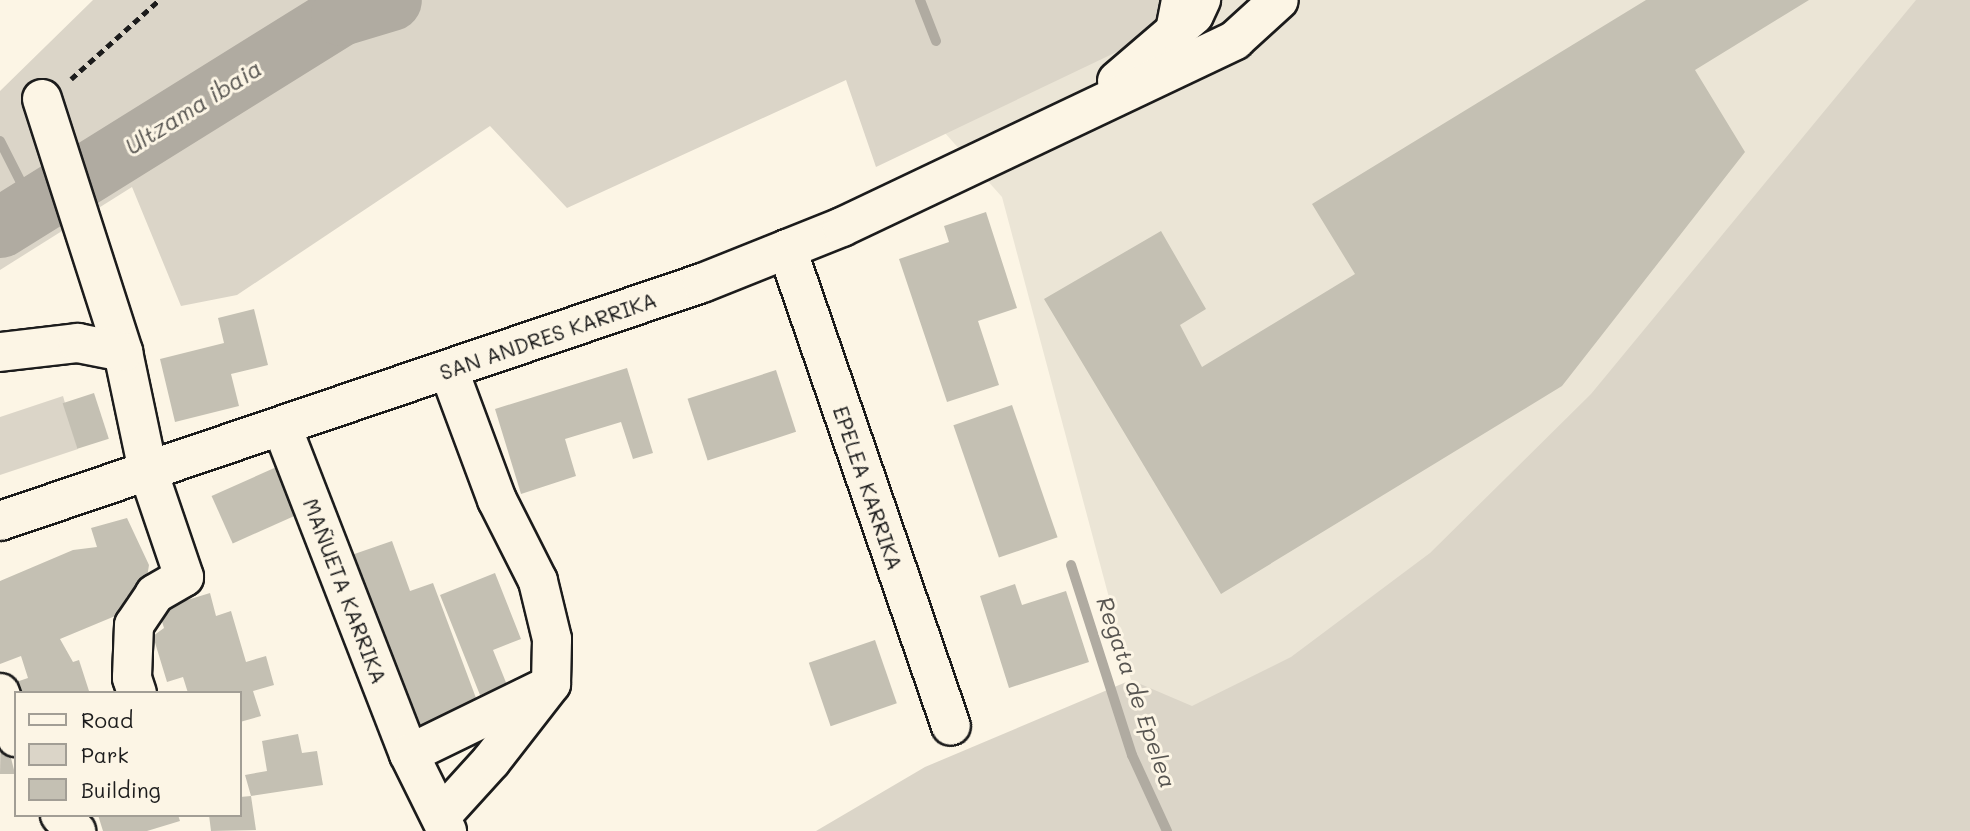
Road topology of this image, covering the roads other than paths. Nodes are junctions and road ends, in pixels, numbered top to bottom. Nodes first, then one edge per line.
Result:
1 (1201, 0) edge
2 (1279, 0) edge
3 (1178, 16) edge
4 (42, 99) road end
5 (1081, 112) junction
6 (787, 249) junction
7 (0, 352) edge
8 (123, 352) junction
9 (449, 370) junction
10 (282, 427) junction
11 (148, 471) junction
12 (0, 521) edge
13 (551, 684) junction
14 (136, 691) edge
15 (0, 693) edge
16 (951, 726) dead end
17 (14, 732) edge
18 (409, 754) junction
19 (62, 817) edge
20 (445, 823) edge
21 (76, 831) edge

1 - 3 street
2 - 5 street, SAN ANDRES KARRIKA
3 - 5 street
4 - 8 street
5 - 6 street, SAN ANDRES KARRIKA
6 - 9 street, SAN ANDRES KARRIKA
6 - 16 street, EPELEA KARRIKA
7 - 8 street
8 - 11 street
9 - 10 street, SAN ANDRES KARRIKA
9 - 13 street
10 - 11 street, SAN ANDRES KARRIKA
10 - 18 street, MAÑUETA KARRIKA
11 - 12 street, SAN ANDRES KARRIKA
11 - 14 street
13 - 18 street
13 - 20 street, MAÑUETA KARRIKA
15 - 17 street
18 - 20 street, MAÑUETA KARRIKA
19 - 21 street

